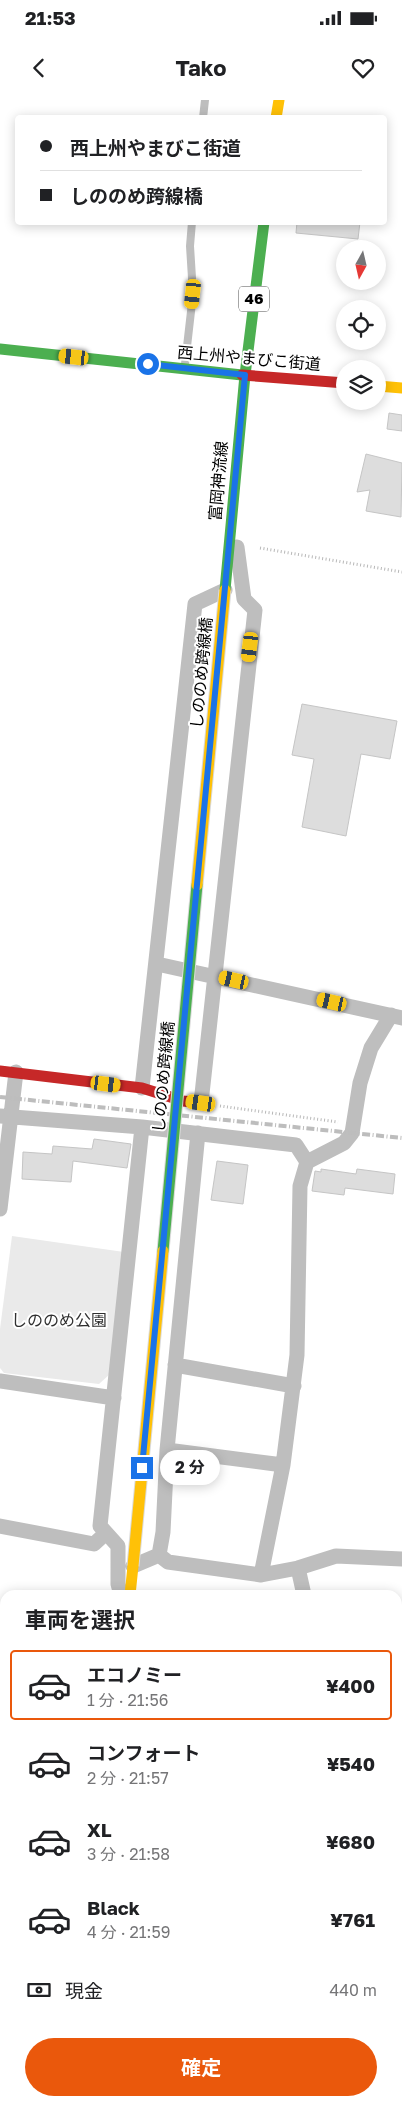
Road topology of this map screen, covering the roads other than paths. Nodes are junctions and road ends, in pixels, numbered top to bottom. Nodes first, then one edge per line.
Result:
1 (205, 100) edge
2 (279, 100) edge
3 (203, 115) edge
4 (276, 115) edge
5 (192, 225) edge
6 (264, 225) edge
7 (0, 349) edge
8 (185, 368) junction
9 (245, 375) junction
10 (336, 382) edge
11 (386, 387) edge
12 (402, 388) edge
13 (232, 514) junction
14 (225, 590) junction
15 (157, 964) junction
16 (215, 976) junction
17 (396, 1017) edge
18 (0, 1071) edge
19 (16, 1072) junction
20 (142, 1088) junction
21 (201, 1103) joint
22 (6, 1117) edge
23 (142, 1127) junction
24 (198, 1133) junction
25 (307, 1162) junction
26 (0, 1209) edge
27 (176, 1366) junction
28 (0, 1381) edge
29 (294, 1386) junction
30 (114, 1398) junction
31 (167, 1450) junction
32 (283, 1465) junction
33 (0, 1526) edge
34 (106, 1533) junction
35 (159, 1555) junction
36 (402, 1559) edge
37 (133, 1566) junction
38 (298, 1568) junction
39 (262, 1575) junction
40 (120, 1590) edge
41 (131, 1590) edge
42 (303, 1590) edge

1 - 3 lane
2 - 4 main road
5 - 8 lane
6 - 9 main road, 46
7 - 8 main road, 西上州やまびこ街道
8 - 9 main road, 西上州やまびこ街道
9 - 10 main road, 西上州やまびこ街道
9 - 13 main road, 富岡神流線 / 46
11 - 12 main road
13 - 14 main road, 富岡神流線 / 46
13 - 16 street
14 - 15 street
14 - 37 main road, しののめ跨線橋 / 46, bridge
15 - 16 street
15 - 20 street
16 - 17 street
16 - 21 street
17 - 25 street
18 - 19 main road
19 - 20 main road
19 - 22 street
20 - 21 main road
22 - 23 street
22 - 26 street
23 - 24 street
23 - 30 street
24 - 25 street
24 - 27 street
25 - 29 street
27 - 29 street
27 - 31 street
28 - 30 street
29 - 32 street
30 - 34 street
31 - 32 street
31 - 35 street
32 - 39 street
33 - 34 street
34 - 40 street
35 - 37 street
35 - 39 street
36 - 38 street
37 - 41 main road, 46
38 - 39 street
38 - 42 street

